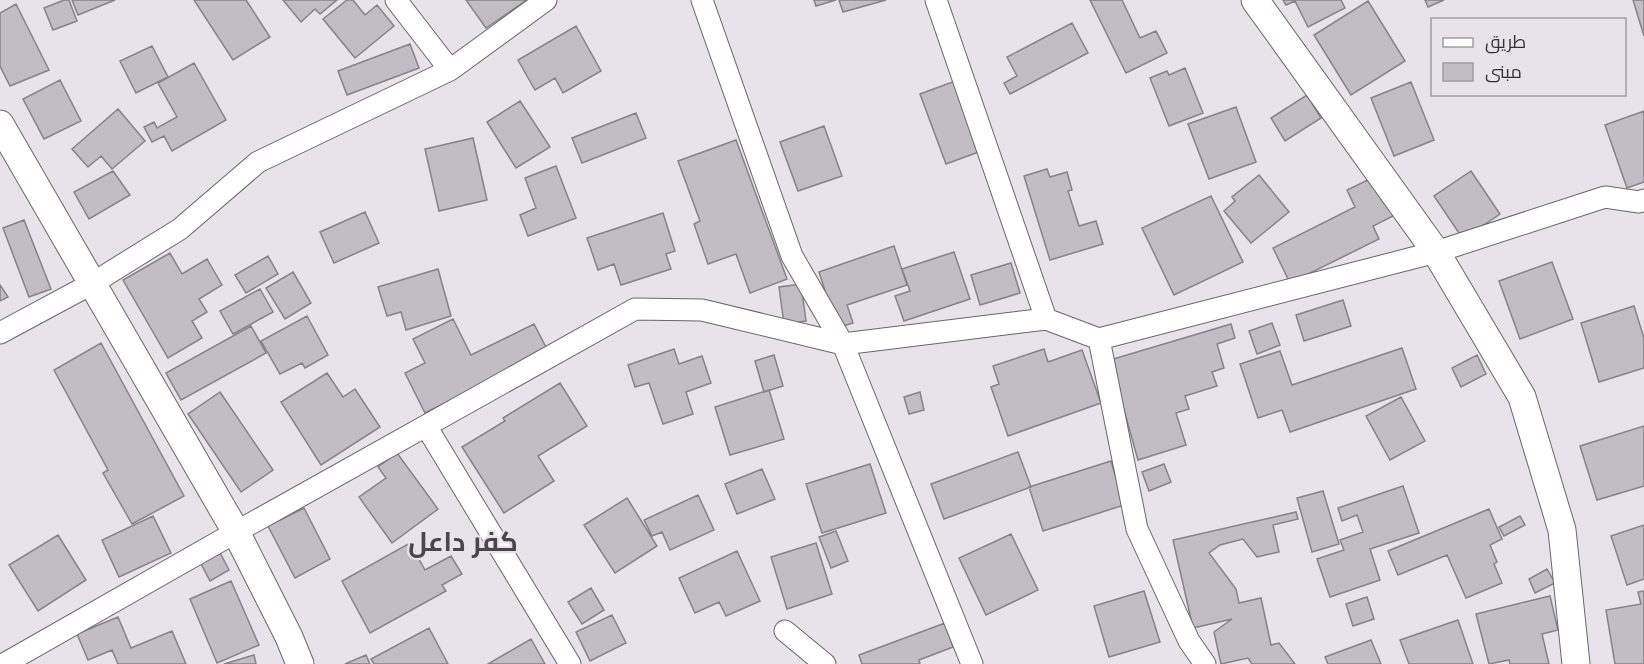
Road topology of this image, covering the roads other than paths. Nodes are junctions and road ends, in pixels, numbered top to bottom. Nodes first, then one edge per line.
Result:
1 (396, 0) edge
2 (546, 0) edge
3 (702, 0) edge
4 (936, 0) edge
5 (1255, 0) edge
6 (450, 70) junction
7 (0, 124) edge
8 (1644, 200) edge
9 (1436, 252) junction
10 (93, 283) junction
11 (1046, 319) junction
12 (0, 333) edge
13 (1099, 339) junction
14 (843, 344) junction
15 (426, 426) junction
16 (236, 532) junction
17 (785, 631) dead end
18 (4, 664) edge
19 (300, 664) edge
20 (570, 664) edge
21 (825, 664) edge
22 (972, 664) edge
23 (1204, 664) edge
24 (1576, 664) edge

1 - 6 street
2 - 6 street
3 - 14 street
4 - 11 street
5 - 9 street
6 - 10 street
7 - 10 street
8 - 9 street
9 - 13 street
9 - 24 street
10 - 12 street
10 - 16 street
11 - 13 street
11 - 14 street
13 - 23 street
14 - 15 street
14 - 22 street
15 - 16 street
15 - 20 street
16 - 18 street
16 - 19 street
17 - 21 street

